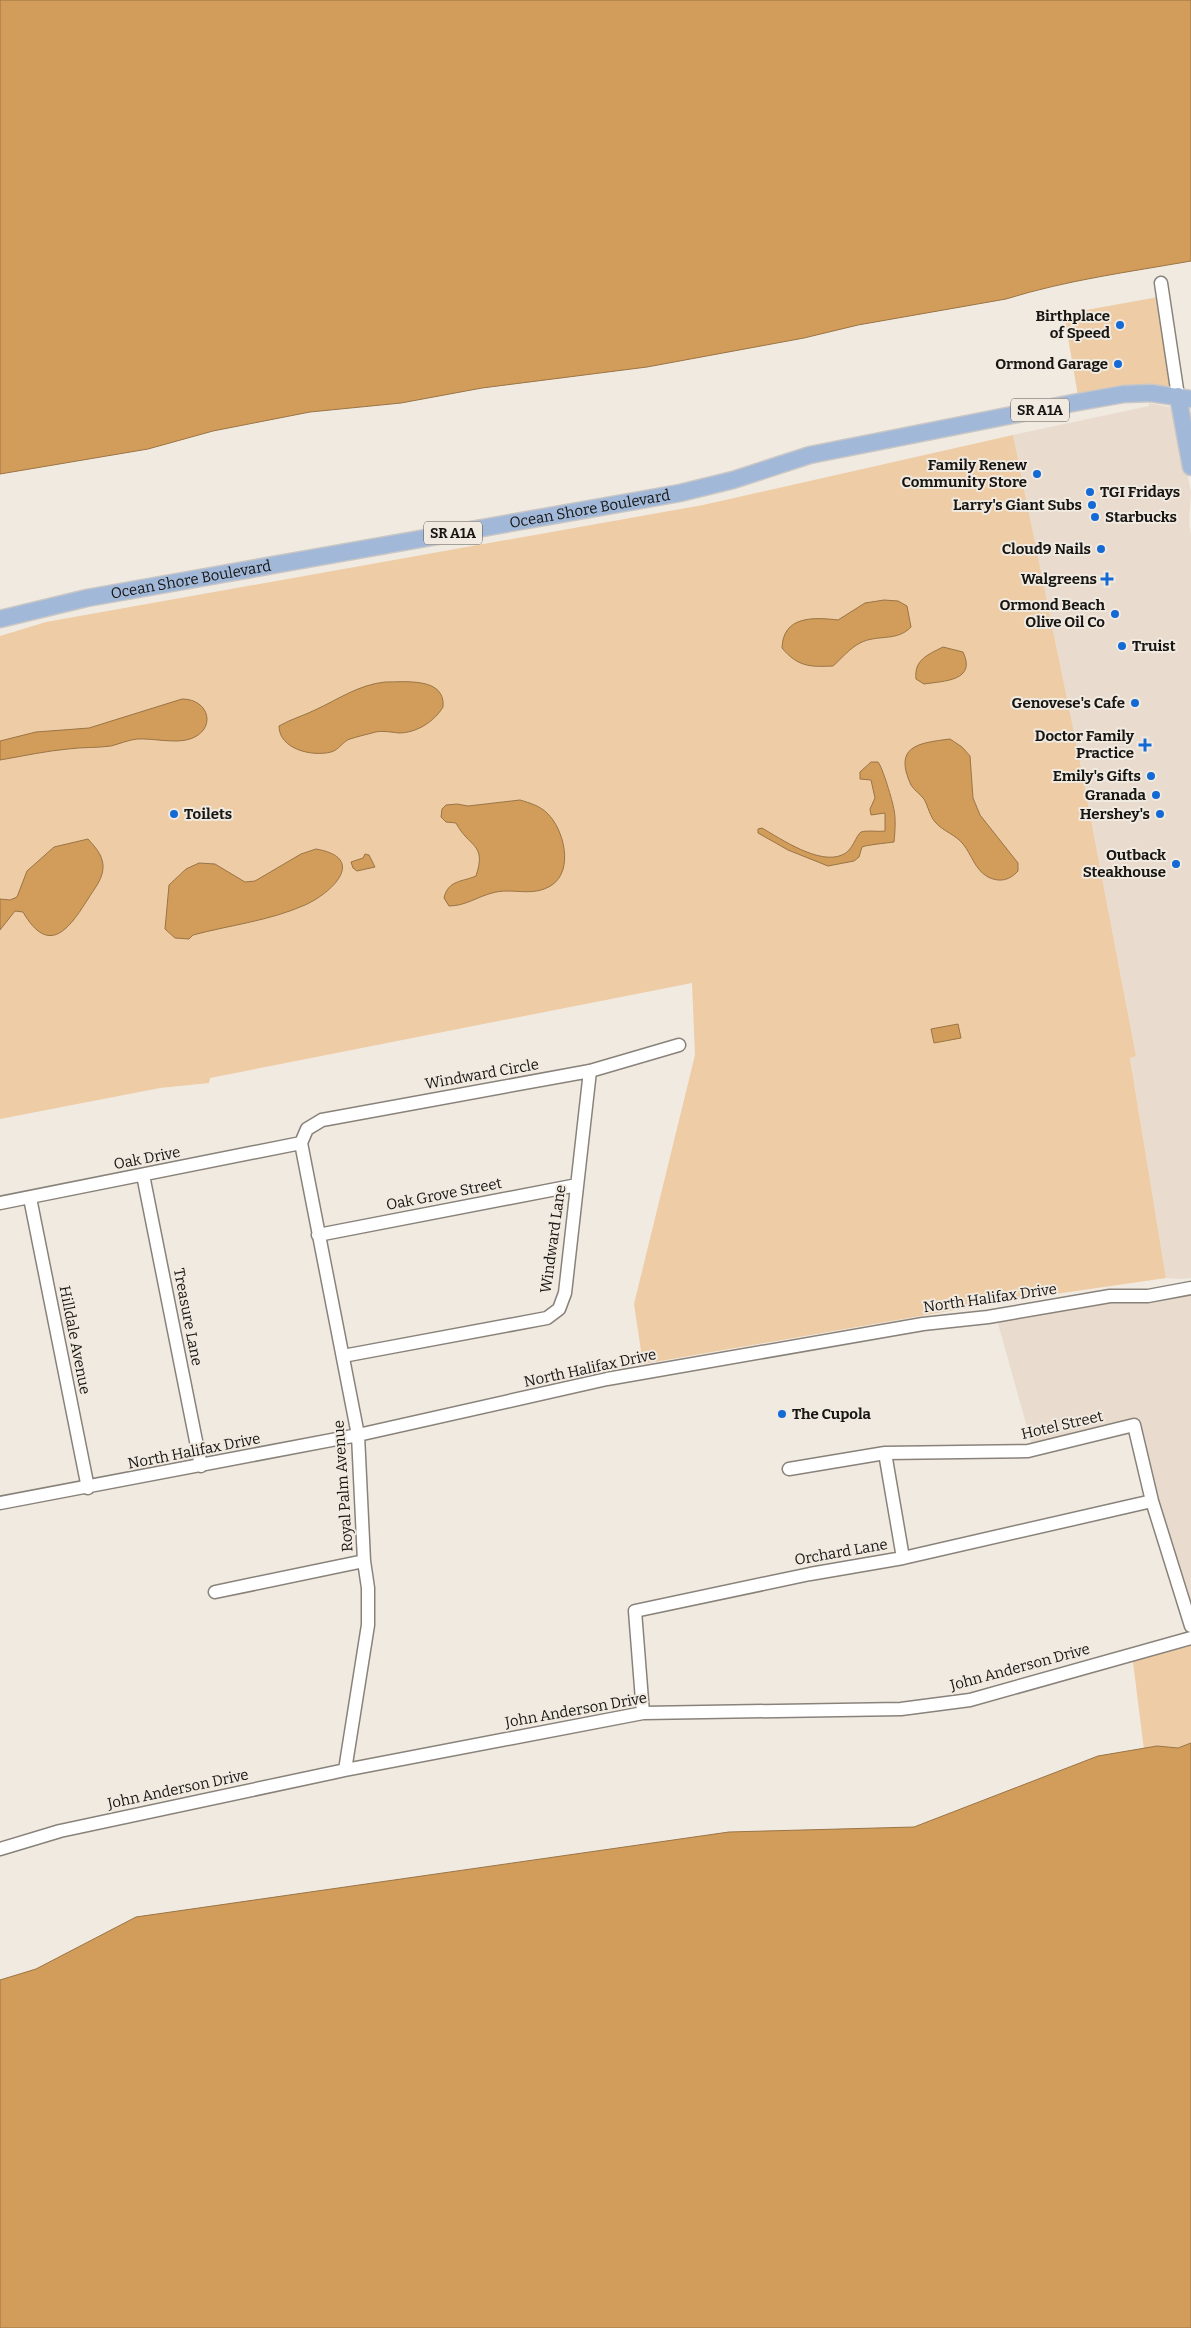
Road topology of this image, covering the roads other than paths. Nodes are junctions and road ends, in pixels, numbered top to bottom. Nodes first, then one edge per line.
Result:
1 (1161, 283) dead end
2 (1184, 398) edge
3 (1191, 467) edge
4 (0, 619) edge
5 (678, 1045) dead end
6 (590, 1071) junction
7 (300, 1143) junction
8 (143, 1175) junction
9 (577, 1185) junction
10 (30, 1198) junction
11 (0, 1203) edge
12 (318, 1235) junction
13 (1191, 1288) edge
14 (343, 1356) junction
15 (358, 1435) junction
16 (885, 1453) junction
17 (201, 1466) junction
18 (789, 1469) dead end
19 (88, 1488) junction
20 (1152, 1501) junction
21 (0, 1504) edge
22 (903, 1558) junction
23 (364, 1561) junction
24 (215, 1592) dead end
25 (1191, 1626) edge
26 (1191, 1638) edge
27 (643, 1713) junction
28 (344, 1770) junction
29 (0, 1850) edge

1 - 2 street
2 - 3 main road
2 - 4 main road, Ocean Shore Boulevard / SR A1A
5 - 6 street, Windward Circle
6 - 7 street, Windward Circle
6 - 9 street, Windward Lane
7 - 8 street, Oak Drive
7 - 12 street, Royal Palm Avenue
8 - 10 street, Oak Drive
8 - 17 street, Treasure Lane
9 - 12 street, Oak Grove Street
9 - 14 street, Windward Lane
10 - 11 street, Oak Drive
10 - 19 street, Hilldale Avenue
12 - 14 street, Royal Palm Avenue
13 - 15 street, North Halifax Drive
14 - 15 street, Royal Palm Avenue
15 - 17 street, North Halifax Drive
15 - 23 street, Royal Palm Avenue
16 - 18 street, Hotel Street
16 - 20 street, Hotel Street
16 - 22 street
17 - 19 street, North Halifax Drive
19 - 21 street, North Halifax Drive
20 - 22 street, Orchard Lane
20 - 25 street, Hotel Street
22 - 27 street, Orchard Lane
23 - 24 street
23 - 28 street, Royal Palm Avenue
26 - 27 street, John Anderson Drive
27 - 28 street, John Anderson Drive
28 - 29 street, John Anderson Drive

